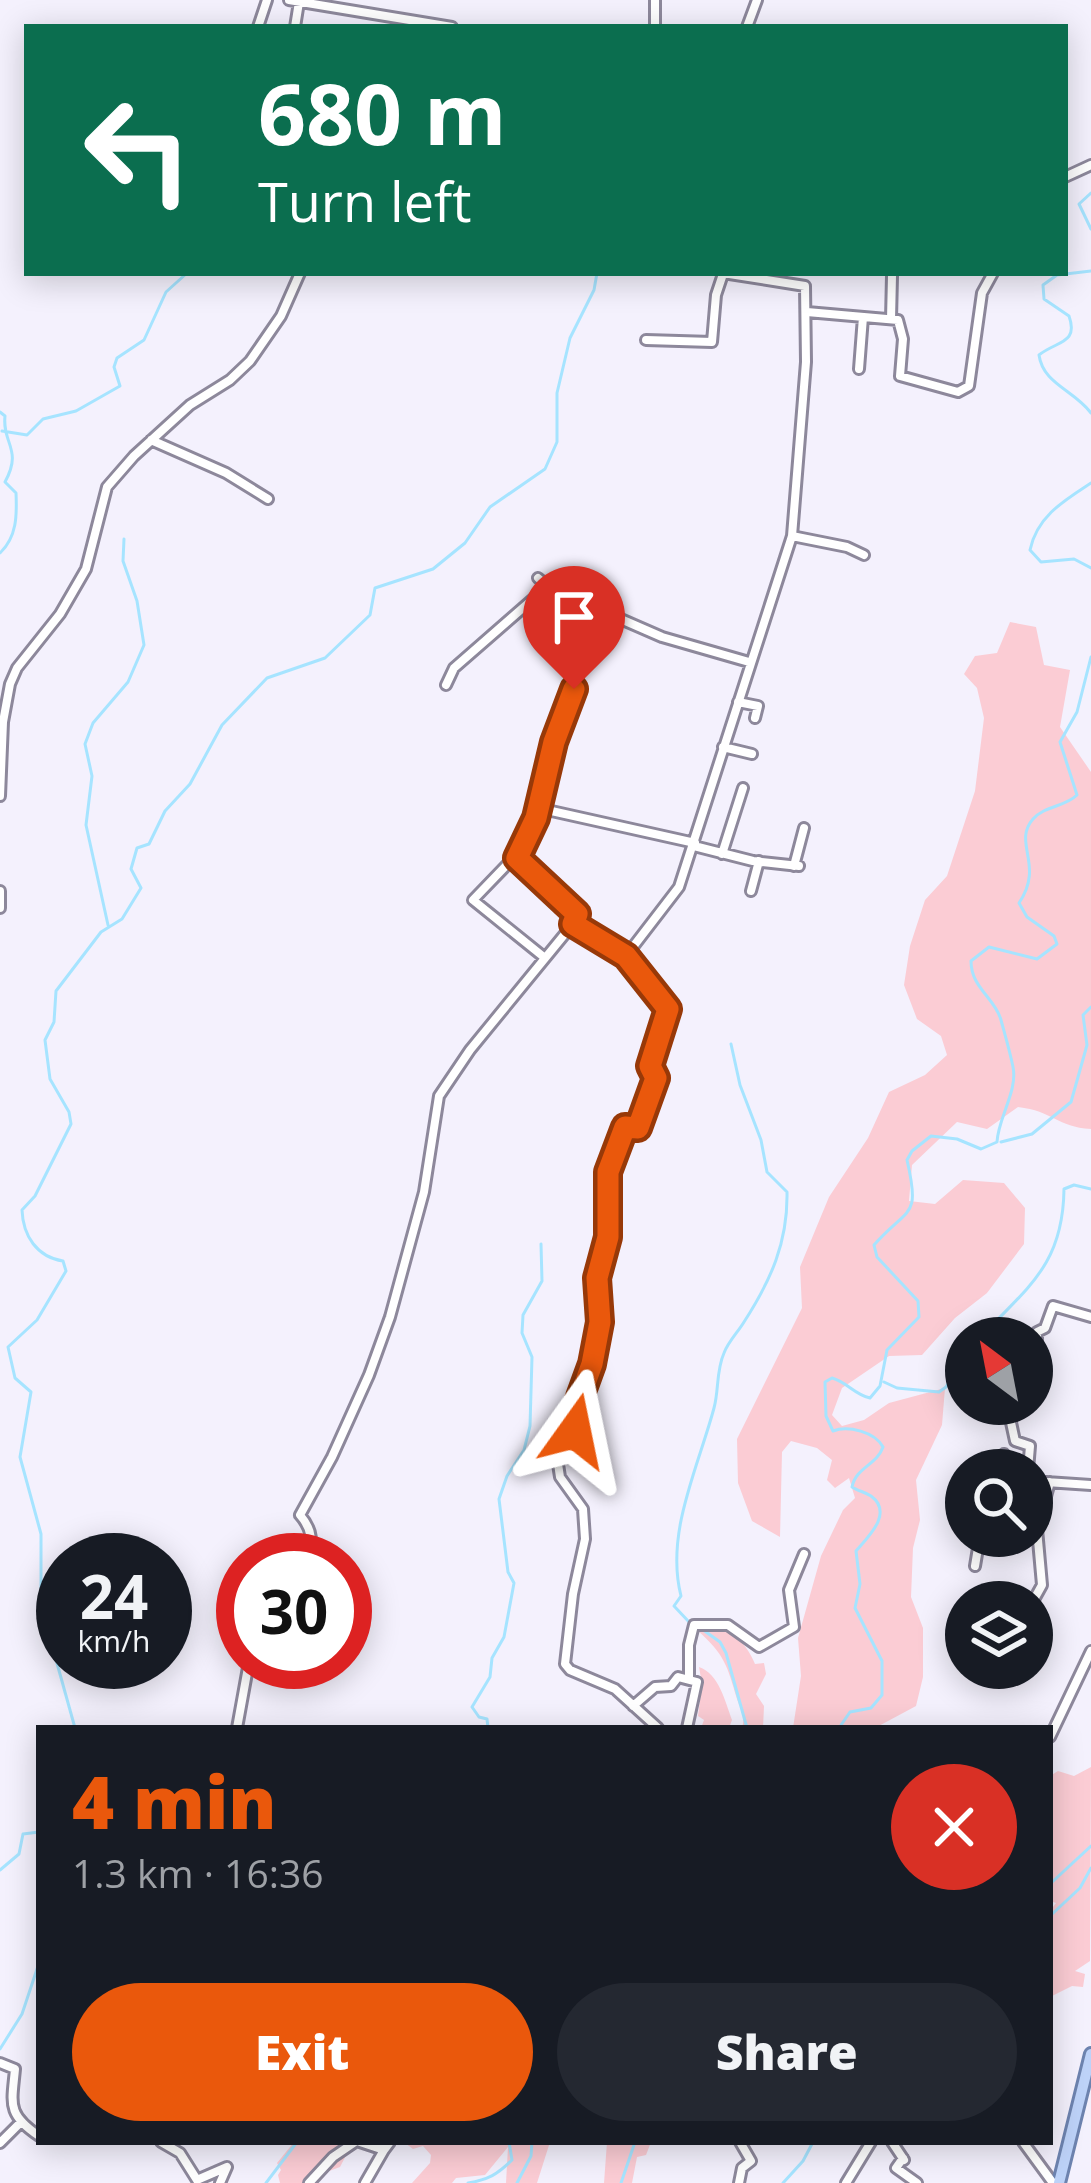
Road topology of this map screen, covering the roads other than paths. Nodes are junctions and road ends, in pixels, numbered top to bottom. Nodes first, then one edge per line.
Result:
1 (290, 0) edge
2 (371, 0) edge
3 (299, 2) edge
4 (366, 15) junction
5 (430, 24) edge
6 (298, 276) edge
7 (722, 276) edge
8 (743, 276) edge
9 (892, 276) dead end
10 (991, 276) edge
11 (807, 312) junction
12 (863, 317) junction
13 (891, 319) junction
14 (646, 340) dead end
15 (859, 368) dead end
16 (151, 440) junction
17 (268, 499) dead end
18 (791, 536) junction
19 (864, 555) dead end
20 (538, 578) dead end
21 (548, 586) junction
22 (600, 610) junction
23 (749, 662) junction
24 (446, 685) dead end
25 (738, 702) junction
26 (755, 718) dead end
27 (723, 747) junction
28 (752, 754) dead end
29 (743, 788) dead end
30 (0, 796) edge
31 (538, 808) junction
32 (804, 828) dead end
33 (694, 845) junction
34 (722, 854) junction
35 (517, 858) junction
36 (759, 862) junction
37 (751, 891) dead end
38 (0, 892) edge
39 (0, 908) edge
40 (573, 924) junction
41 (626, 956) junction
42 (545, 958) junction
43 (1049, 1317) edge
44 (1091, 1317) edge
45 (1012, 1425) edge
46 (1030, 1449) edge
47 (1053, 1482) edge
48 (1091, 1485) edge
49 (311, 1533) edge
50 (804, 1554) dead end
51 (976, 1557) edge
52 (975, 1566) dead end
53 (1091, 1651) edge
54 (689, 1677) junction
55 (244, 1689) edge
56 (633, 1706) junction
57 (237, 1725) edge
58 (655, 1725) edge
59 (688, 1725) edge
60 (1053, 1731) edge
61 (1091, 2054) edge
62 (0, 2063) edge
63 (1079, 2100) junction
64 (1090, 2109) edge
65 (21, 2122) junction
66 (36, 2134) edge
67 (0, 2143) edge
68 (165, 2145) edge
69 (352, 2145) edge
70 (742, 2145) edge
71 (869, 2145) edge
72 (894, 2145) edge
73 (1025, 2145) edge
74 (387, 2146) edge
75 (220, 2183) edge
76 (309, 2183) edge
77 (365, 2183) edge
78 (739, 2183) edge
79 (846, 2183) edge
80 (917, 2183) edge
81 (1056, 2183) edge

1 - 3 street
2 - 4 street
3 - 4 street
4 - 5 street
6 - 16 street
7 - 14 street
8 - 11 street
9 - 13 street
10 - 13 street
11 - 12 street
11 - 18 street
12 - 13 street
12 - 15 street
16 - 17 street
16 - 30 street
18 - 19 street
18 - 23 street
20 - 21 street
21 - 22 street
21 - 24 street
22 - 23 street
22 - 31 street
23 - 25 street
25 - 26 street
25 - 27 street
27 - 28 street
27 - 33 street
29 - 34 street
31 - 33 street
31 - 35 street
32 - 36 street
33 - 34 street
33 - 41 street
34 - 36 street
35 - 40 street
35 - 42 street
36 - 37 street
38 - 39 street
40 - 41 street
40 - 42 street
41 - 56 street
42 - 49 street
43 - 44 street
45 - 46 street
47 - 48 street
50 - 54 street
51 - 52 street
53 - 60 street
54 - 56 street
54 - 59 street
55 - 57 street
56 - 58 street
61 - 63 main road
62 - 65 street
63 - 64 street
63 - 81 main road
65 - 66 street
65 - 67 street
68 - 75 street
69 - 76 street
70 - 78 street
71 - 79 street
72 - 80 street
73 - 81 street
74 - 77 street

